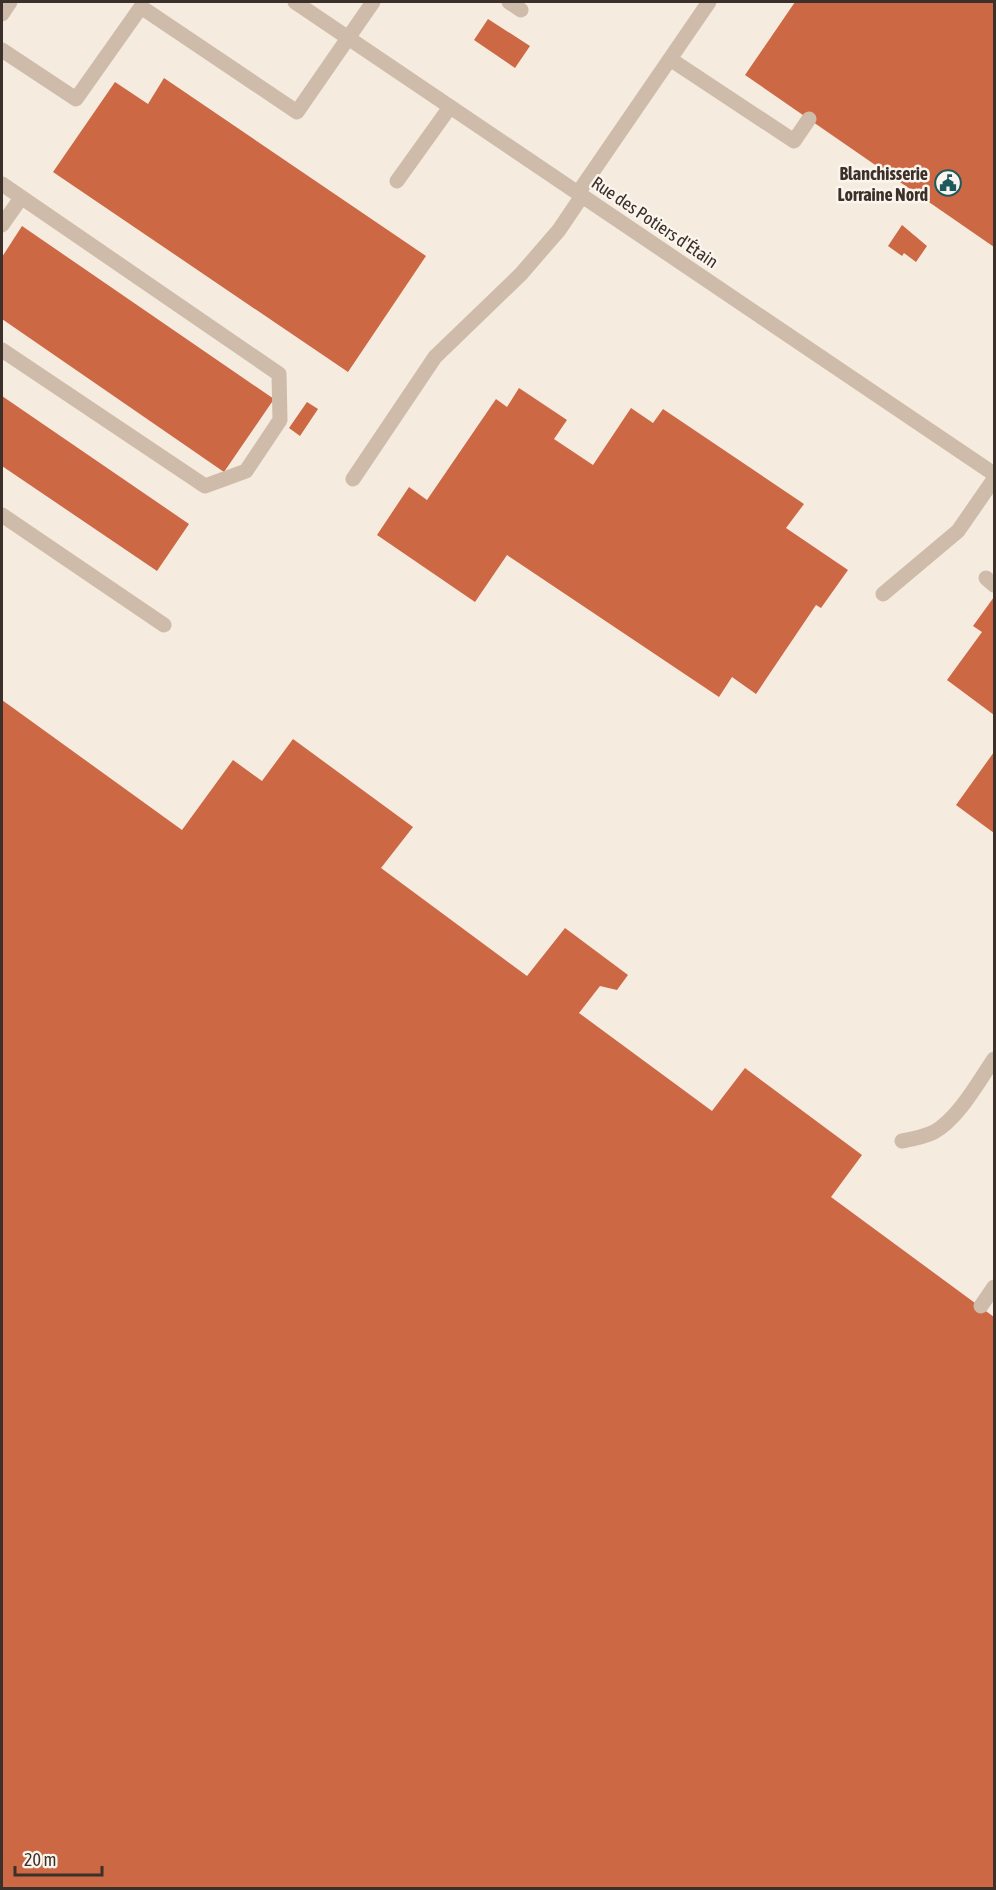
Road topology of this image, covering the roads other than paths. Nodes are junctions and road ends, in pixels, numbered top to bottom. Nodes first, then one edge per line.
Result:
1 (10, 2) edge
2 (295, 2) edge
3 (373, 2) edge
4 (709, 2) edge
5 (2, 14) edge
6 (347, 37) junction
7 (2, 50) edge
8 (670, 59) junction
9 (450, 107) junction
10 (809, 119) dead end
11 (397, 181) dead end
12 (2, 184) edge
13 (580, 195) junction
14 (21, 198) junction
15 (2, 225) edge
16 (2, 350) edge
17 (994, 474) edge
18 (353, 479) dead end
19 (994, 479) edge
20 (2, 515) edge
21 (883, 594) dead end
22 (164, 625) dead end
23 (994, 1059) edge
24 (902, 1140) dead end
25 (994, 1287) edge
26 (981, 1306) dead end

1 - 5 street
2 - 6 street, Rue des Potiers d'Étain
3 - 6 street
4 - 8 street
6 - 7 street
6 - 9 street, Rue des Potiers d'Étain
8 - 10 street
8 - 13 street
9 - 11 street
9 - 13 street, Rue des Potiers d'Étain
12 - 14 street
13 - 17 street, Rue des Potiers d'Étain
13 - 18 street
14 - 15 street
14 - 16 street
19 - 21 street
20 - 22 street
23 - 24 street
25 - 26 street

